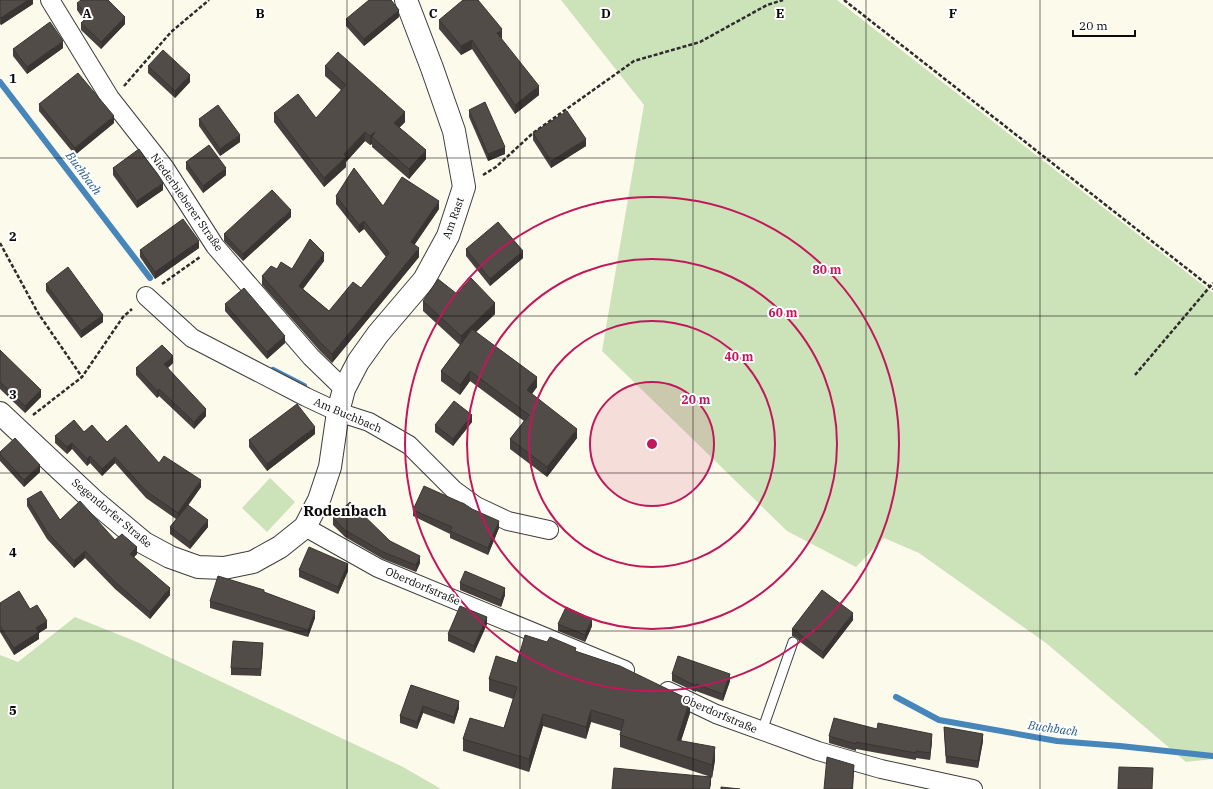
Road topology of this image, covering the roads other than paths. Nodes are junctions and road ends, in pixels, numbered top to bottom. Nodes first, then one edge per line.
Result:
1 (50, 0) edge
2 (406, 0) edge
3 (146, 296) road end
4 (344, 389) junction
5 (338, 412) junction
6 (0, 413) edge
7 (304, 527) junction
8 (549, 530) dead end
9 (793, 642) dead end
10 (762, 731) junction
11 (973, 789) edge

1 - 4 street, Niederbieberer Straße
2 - 4 street, Am Rast
3 - 5 street, Am Buchbach
4 - 5 street, Segendorfer Straße
5 - 7 street, Segendorfer Straße
5 - 8 street, Am Buchbach
6 - 7 street, Segendorfer Straße
7 - 10 street, Oberdorfstraße
9 - 10 lane
10 - 11 street, Oberdorfstraße

